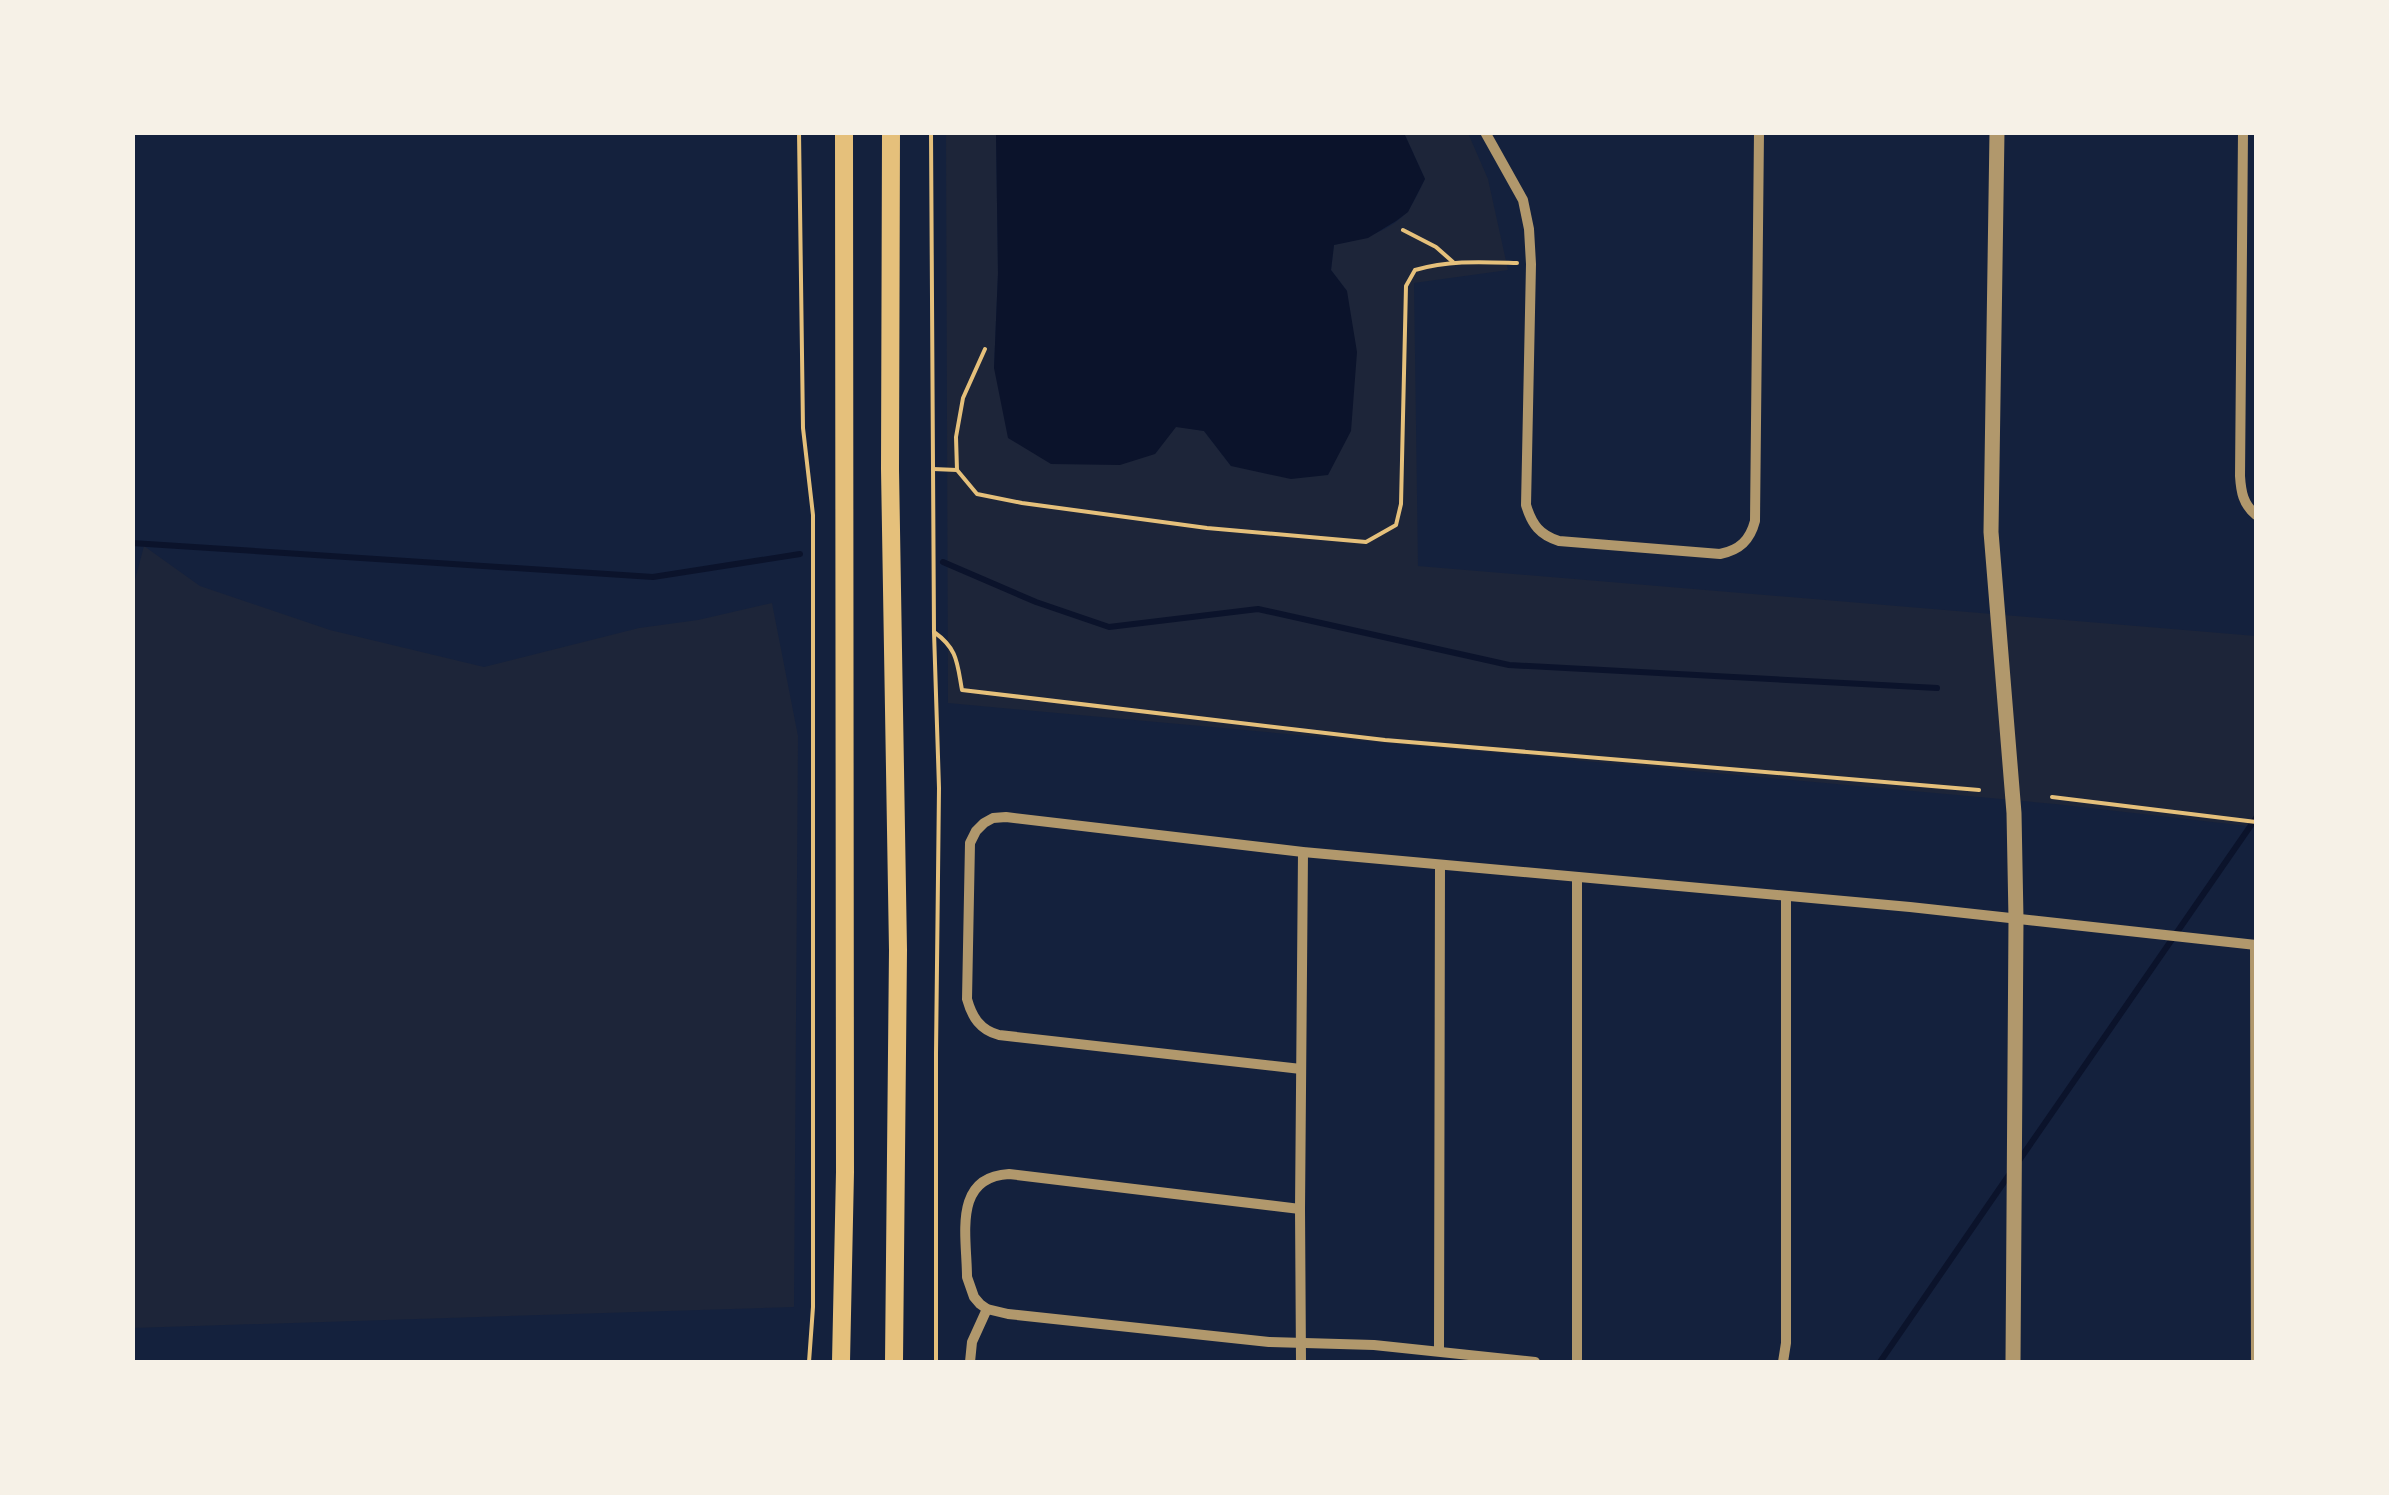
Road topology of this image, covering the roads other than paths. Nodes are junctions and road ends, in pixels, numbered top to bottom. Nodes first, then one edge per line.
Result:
1 (844, 132) edge
2 (891, 132) edge
3 (1485, 132) edge
4 (1759, 132) edge
5 (1996, 132) edge
6 (2244, 132) edge
7 (2256, 515) edge
8 (1303, 852) junction
9 (1440, 866) junction
10 (1577, 877) junction
11 (1786, 896) junction
12 (2016, 919) junction
13 (2256, 945) edge
14 (1300, 1069) junction
15 (1300, 1209) junction
16 (2256, 1213) edge
17 (987, 1309) junction
18 (1300, 1343) junction
19 (1438, 1351) junction
20 (841, 1362) edge
21 (894, 1362) edge
22 (970, 1362) edge
23 (1301, 1362) edge
24 (1535, 1362) edge
25 (1577, 1362) edge
26 (1783, 1362) edge
27 (2014, 1362) edge
28 (2256, 1362) edge

1 - 20 main road
2 - 21 main road
3 - 4 street
5 - 12 street
6 - 7 street
8 - 9 street
8 - 14 street
8 - 14 street
9 - 10 street
9 - 19 street
10 - 11 street
10 - 25 street
11 - 12 street
11 - 26 street
12 - 13 street
12 - 27 street
13 - 16 street
14 - 15 street
15 - 17 street
15 - 18 street
16 - 28 street
17 - 18 street
17 - 22 street
18 - 19 street
18 - 23 street
19 - 24 street

